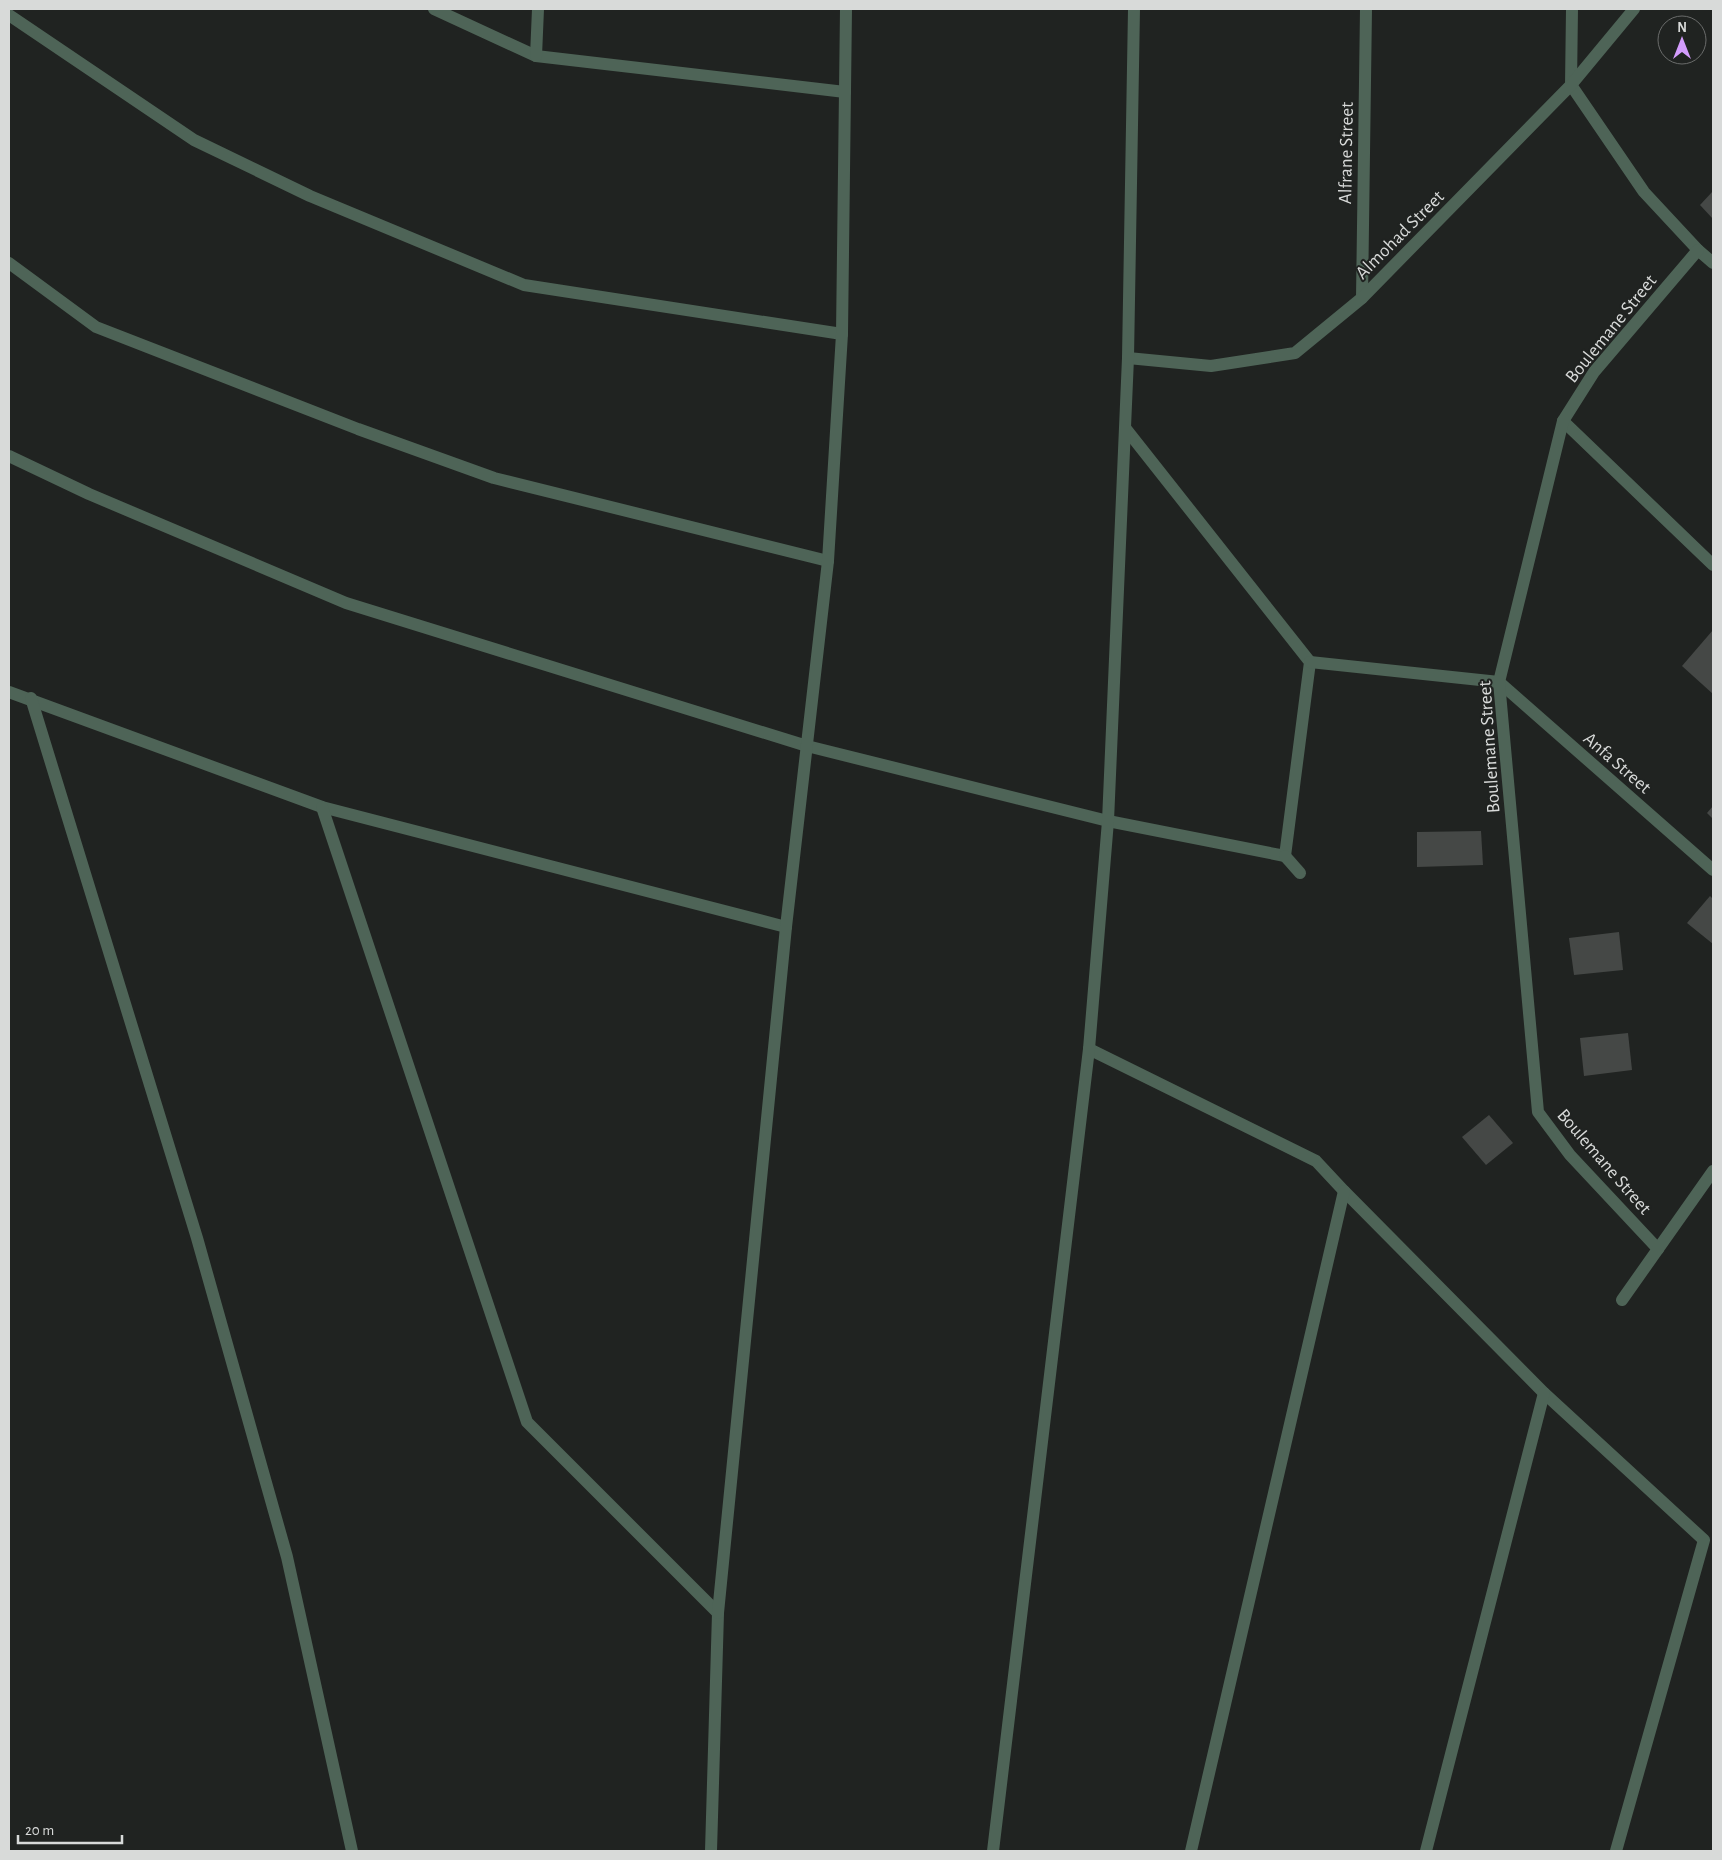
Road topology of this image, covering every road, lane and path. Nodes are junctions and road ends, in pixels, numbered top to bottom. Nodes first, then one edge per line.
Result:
1 (434, 9) edge
2 (538, 9) edge
3 (846, 9) edge
4 (1134, 9) edge
5 (1366, 9) edge
6 (1572, 9) edge
7 (1634, 9) edge
8 (9, 15) edge
9 (536, 56) junction
10 (1571, 85) junction
11 (845, 92) junction
12 (1698, 250) junction
13 (9, 263) edge
14 (1713, 263) edge
15 (1362, 298) junction
16 (842, 334) junction
17 (1128, 358) junction
18 (1563, 421) junction
19 (1126, 429) junction
20 (9, 456) edge
21 (828, 561) junction
22 (1713, 565) edge
23 (1310, 662) junction
24 (1499, 682) junction
25 (9, 692) edge
26 (31, 698) junction
27 (807, 746) junction
28 (322, 807) junction
29 (1108, 821) junction
30 (1285, 856) junction
31 (1713, 870) edge
32 (1300, 874) dead end
33 (786, 927) junction
34 (1090, 1049) junction
35 (1713, 1171) edge
36 (1344, 1191) junction
37 (1658, 1249) junction
38 (1622, 1300) dead end
39 (1544, 1393) junction
40 (718, 1613) junction
41 (352, 1851) edge
42 (712, 1851) edge
43 (993, 1851) edge
44 (1191, 1851) edge
45 (1426, 1851) edge
46 (1616, 1851) edge

1 - 9 street
2 - 9 street
3 - 11 street
4 - 17 street
5 - 15 street, Alfrane Street
6 - 10 street
7 - 10 street, Almohad Street
8 - 16 street
9 - 11 street
10 - 12 street
10 - 15 street, Almohad Street
11 - 16 street
12 - 14 street
12 - 18 street, Boulemane Street
13 - 21 street
15 - 17 street, Almohad Street
16 - 21 street
17 - 19 street
18 - 22 street
18 - 24 street, Boulemane Street
19 - 23 street
19 - 29 street
20 - 27 street
21 - 27 street
23 - 24 street
23 - 30 street
24 - 31 street, Anfa Street
24 - 37 street, Boulemane Street
25 - 26 street
26 - 28 street
26 - 41 street
27 - 29 street
27 - 33 street
28 - 33 street
28 - 40 street
29 - 30 street
29 - 34 street
30 - 32 street
33 - 40 street
34 - 36 street
34 - 43 street
35 - 37 street
36 - 39 street
36 - 44 street
37 - 38 street
39 - 45 street
39 - 46 street
40 - 42 street

